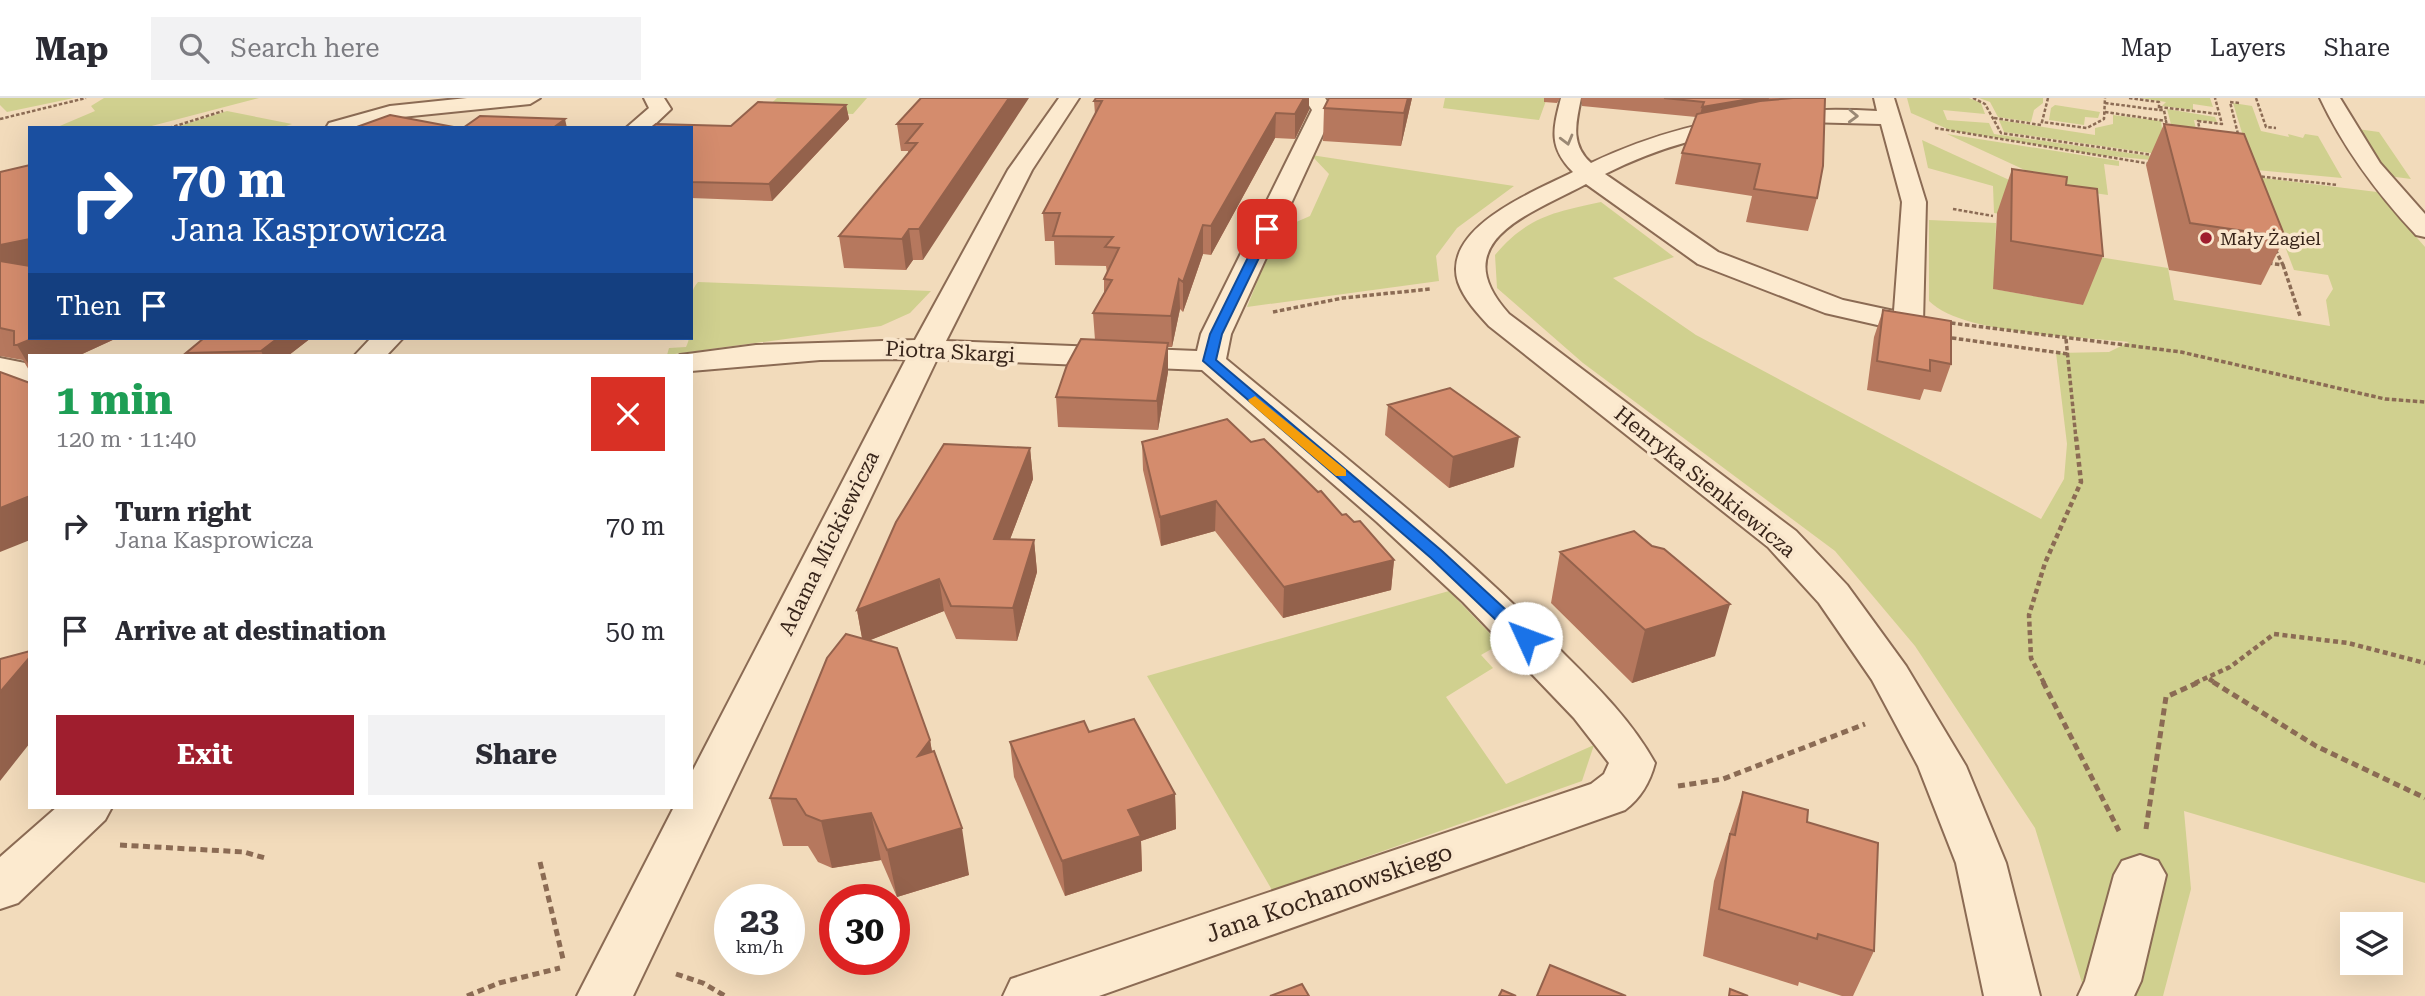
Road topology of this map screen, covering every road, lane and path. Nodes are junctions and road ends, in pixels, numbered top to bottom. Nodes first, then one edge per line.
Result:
1 (86, 98) edge
2 (530, 98) edge
3 (1069, 98) edge
4 (1571, 98) edge
5 (1973, 98) edge
6 (2048, 98) edge
7 (2129, 98) edge
8 (2216, 98) edge
9 (2256, 98) edge
10 (2330, 98) edge
11 (2105, 100) edge
12 (1316, 101) dead end
13 (657, 103) edge
14 (2238, 103) dead end
15 (1886, 108) edge
16 (2159, 108) junction
17 (223, 111) dead end
18 (2105, 112) junction
19 (2219, 114) junction
20 (1993, 118) junction
21 (0, 119) edge
22 (2166, 121) junction
23 (2042, 122) junction
24 (2274, 124) dead end
25 (175, 126) edge
26 (344, 126) edge
27 (639, 126) edge
28 (2168, 132) edge
29 (2202, 140) edge
30 (2241, 145) edge
31 (2161, 156) dead end
32 (2156, 164) dead end
33 (1590, 174) junction
34 (2246, 175) edge
35 (2344, 186) dead end
36 (2425, 229) edge
37 (2274, 248) edge
38 (2259, 261) edge
39 (2283, 265) junction
40 (1473, 284) junction
41 (1909, 313) junction
42 (2300, 316) dead end
43 (2066, 339) junction
44 (386, 340) edge
45 (1213, 348) junction
46 (925, 351) junction
47 (371, 354) edge
48 (693, 362) edge
49 (0, 367) edge
50 (28, 374) edge
51 (2425, 402) edge
52 (2425, 663) edge
53 (2208, 678) junction
54 (1908, 708) junction
55 (1723, 779) dead end
56 (2425, 798) edge
57 (100, 826) edge
58 (265, 858) dead end
59 (540, 862) dead end
60 (2140, 875) junction
61 (0, 888) edge
62 (670, 972) dead end
63 (467, 996) edge
64 (605, 996) edge
65 (725, 996) edge
66 (1031, 996) edge
67 (2011, 996) edge
68 (2106, 996) edge

1 - 21 path
2 - 26 street
3 - 46 street, Adama Mickiewicza
4 -> 33 street
5 - 20 path
6 - 23 path
7 - 16 path
8 - 19 path
9 - 24 path
10 - 36 street
11 - 16 path
11 - 18 path
12 - 45 street
13 - 27 street
14 - 30 path
15 - 32 path
33 -> 15 street
15 - 41 street
16 - 19 path
16 - 22 path
17 - 25 path
18 - 22 path
18 - 23 path
19 - 29 path
20 - 23 path
20 - 31 path
22 - 28 path
33 - 40 street
33 - 41 street
34 - 35 path
37 - 39 path
38 - 39 path
39 - 42 path
40 - 45 path
40 - 54 street, Henryka Sienkiewicza
41 - 43 path
43 - 51 path
43 - 60 path
44 - 47 street
45 - 46 street, Piotra Skargi
45 - 66 street, Jana Kochanowskiego
46 - 48 street, Piotra Skargi
46 - 64 street, Adama Mickiewicza
49 - 50 street
52 - 53 path
53 - 56 path
53 - 60 path
54 - 55 path
54 - 67 street, Henryka Sienkiewicza
57 - 58 path
57 - 61 street
59 - 63 path
60 - 68 street
62 - 65 path

